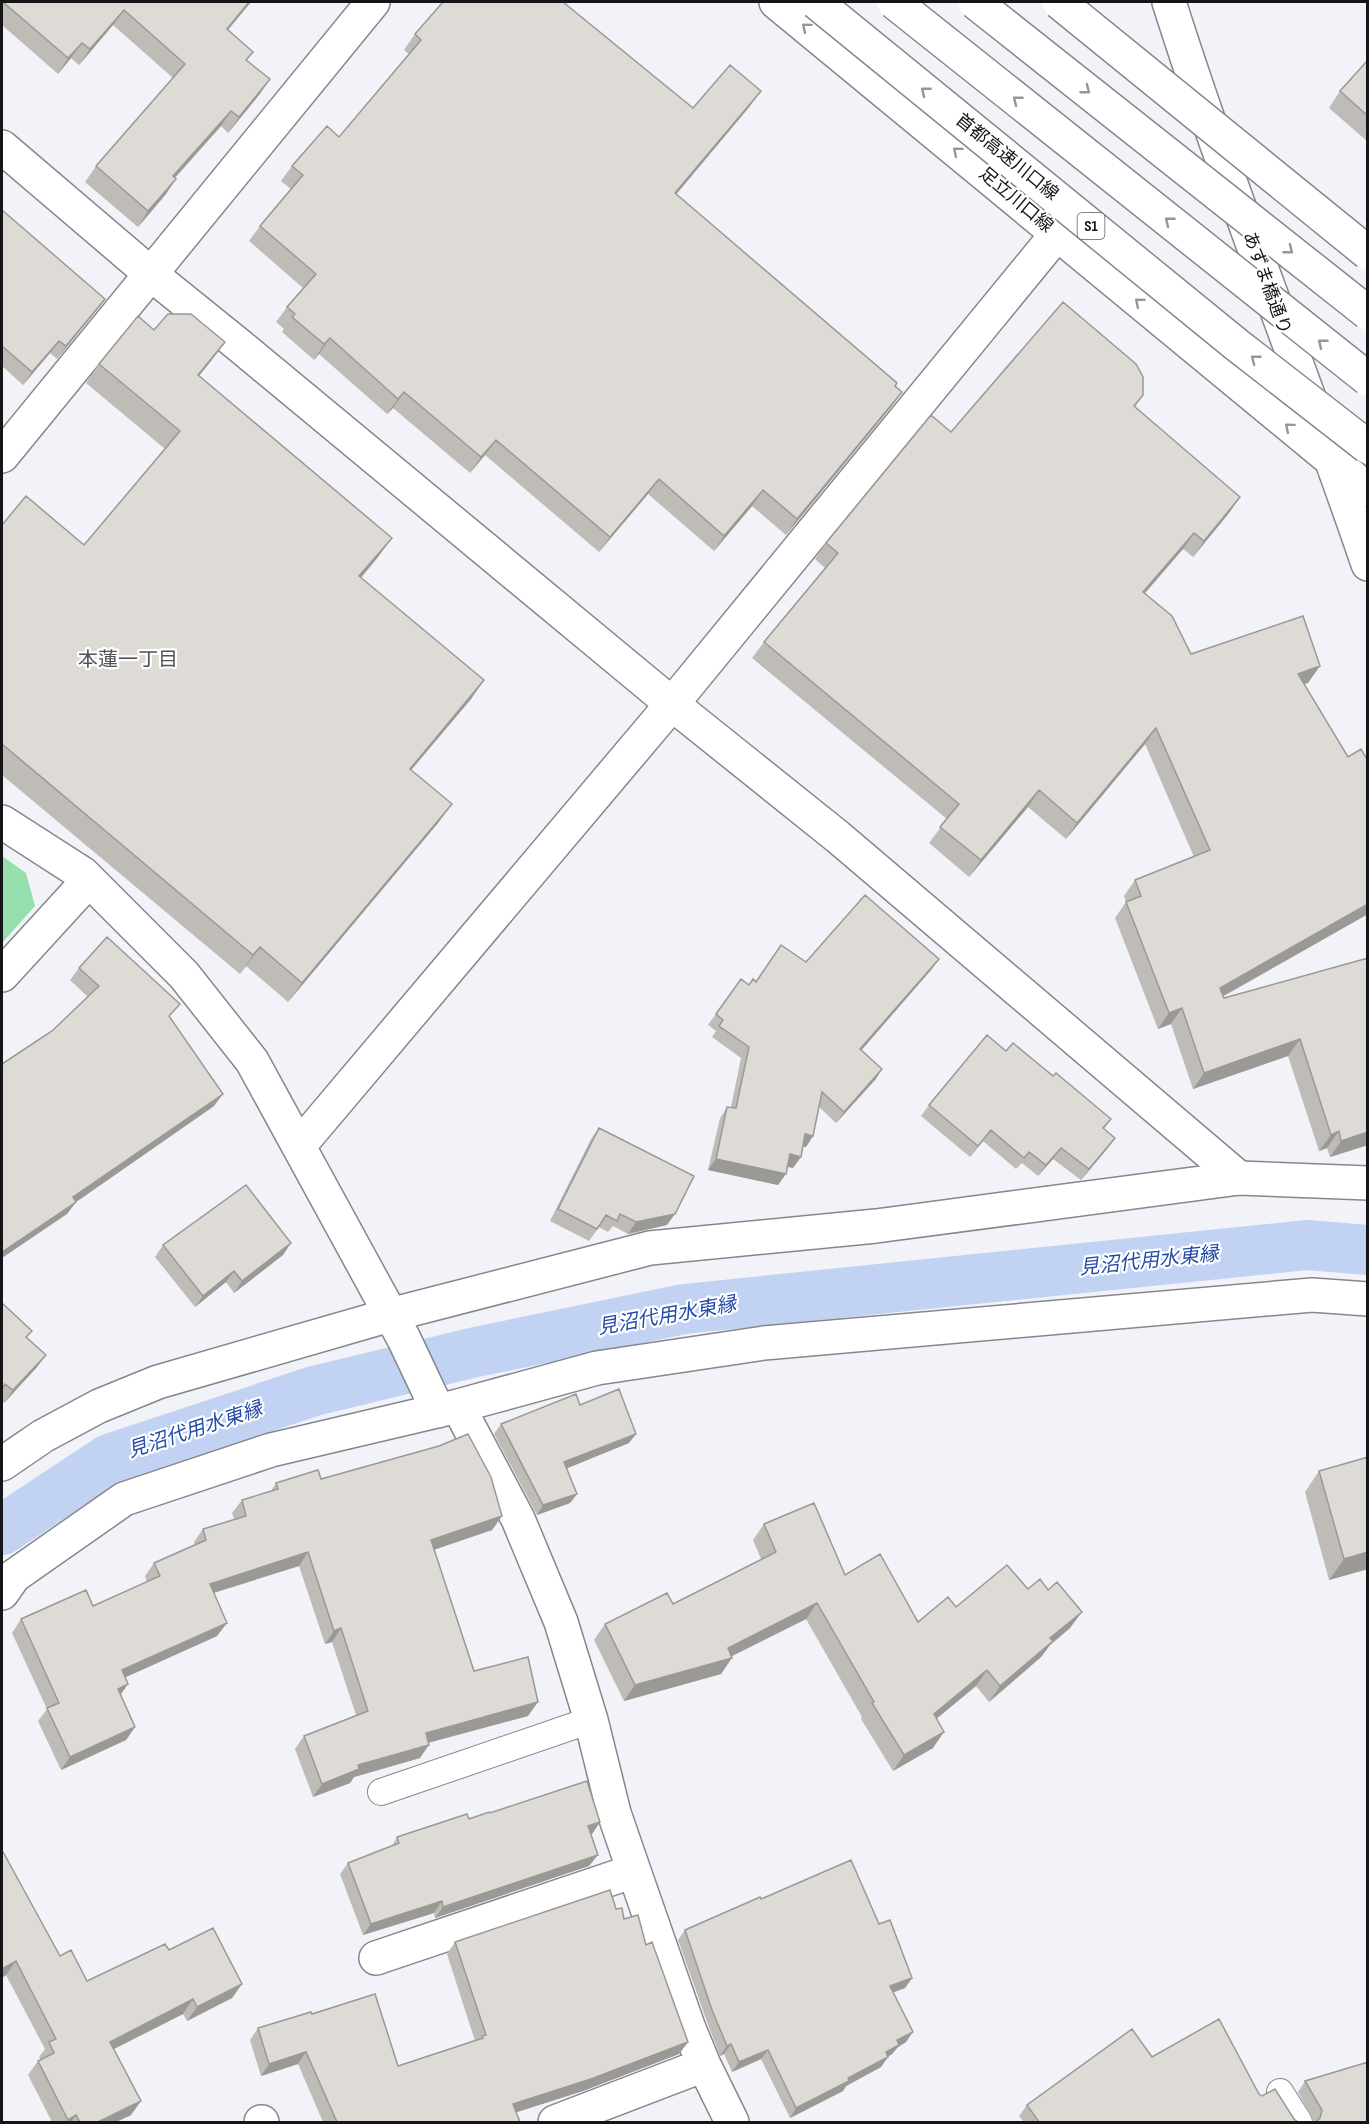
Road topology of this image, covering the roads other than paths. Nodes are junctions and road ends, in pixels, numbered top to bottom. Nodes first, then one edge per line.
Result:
1 (373, 2) edge
2 (776, 2) edge
3 (816, 2) edge
4 (894, 2) edge
5 (975, 2) edge
6 (1059, 2) edge
7 (1078, 2) edge
8 (1169, 2) edge
9 (1201, 103) junction
10 (2, 147) edge
11 (1057, 234) junction
12 (1368, 236) edge
13 (1368, 253) edge
14 (152, 275) junction
15 (1368, 313) edge
16 (1368, 379) edge
17 (1368, 447) edge
18 (2, 456) edge
19 (1334, 463) junction
20 (1368, 490) edge
21 (1368, 564) edge
22 (672, 704) junction
23 (2, 822) edge
24 (89, 880) junction
25 (2, 975) edge
26 (299, 1146) junction
27 (1239, 1178) junction
28 (1368, 1183) edge
29 (1368, 1299) edge
30 (397, 1327) junction
31 (443, 1405) junction
32 (2, 1464) edge
33 (2, 1593) edge
34 (591, 1720) junction
35 (381, 1792) dead end
36 (634, 1871) junction
37 (376, 1958) dead end
38 (704, 2065) junction
39 (1280, 2092) edge
40 (555, 2122) edge
41 (732, 2122) edge
42 (1299, 2122) edge

1 - 14 main road
11 -> 2 main road, 足立川口線
17 -> 3 main road, 首都高速川口線 / S1, bridge
16 -> 4 main road, bridge
5 -> 15 main road, bridge
6 - 13 main road, bridge
7 - 9 main road
8 - 9 main road, あずま橋通り
9 - 12 main road
9 - 19 main road, あずま橋通り
10 - 14 main road
19 -> 11 main road, 足立川口線
11 - 22 main road
14 - 18 main road
14 - 22 main road
19 - 20 main road, 足立川口線
19 - 21 main road, あずま橋通り
22 - 26 main road
22 - 27 main road
23 - 24 main road
24 - 25 main road
24 - 26 main road
26 - 30 main road
27 - 28 main road
27 - 30 main road
29 - 31 main road
30 - 31 main road
30 - 32 main road
31 - 33 main road
31 - 34 main road
34 - 35 lane
34 - 36 main road
36 - 37 main road
36 - 38 main road
38 - 40 main road
38 - 41 main road
39 - 42 lane

